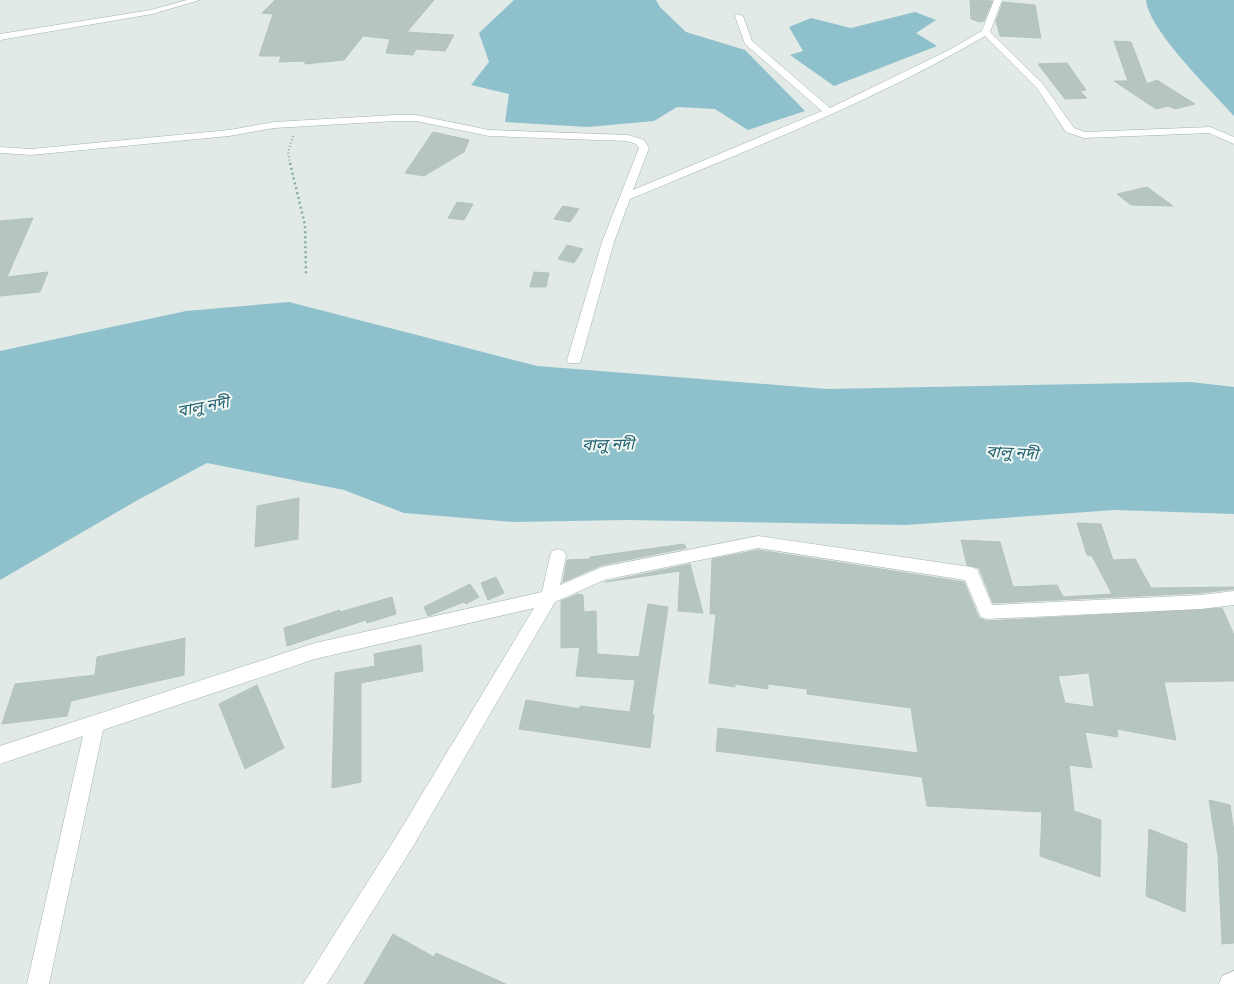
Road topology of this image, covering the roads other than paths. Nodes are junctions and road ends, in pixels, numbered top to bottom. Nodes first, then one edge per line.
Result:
1 (196, 0) edge
2 (998, 0) edge
3 (739, 16) dead end
4 (986, 32) junction
5 (0, 37) edge
6 (829, 112) junction
7 (1234, 141) edge
8 (0, 150) edge
9 (625, 197) junction
10 (574, 360) dead end
11 (558, 556) dead end
12 (549, 597) junction
13 (1234, 598) edge
14 (95, 723) junction
15 (0, 755) edge
16 (1234, 982) edge
17 (38, 984) edge
18 (314, 984) edge
19 (1230, 984) edge

1 - 5 street
2 - 4 street
3 - 6 street
4 - 6 street
4 - 7 street
6 - 9 street
8 - 9 street
9 - 10 street
11 - 12 street
12 - 13 street
12 - 14 street
12 - 18 street
14 - 15 street
14 - 17 street
16 - 19 street

